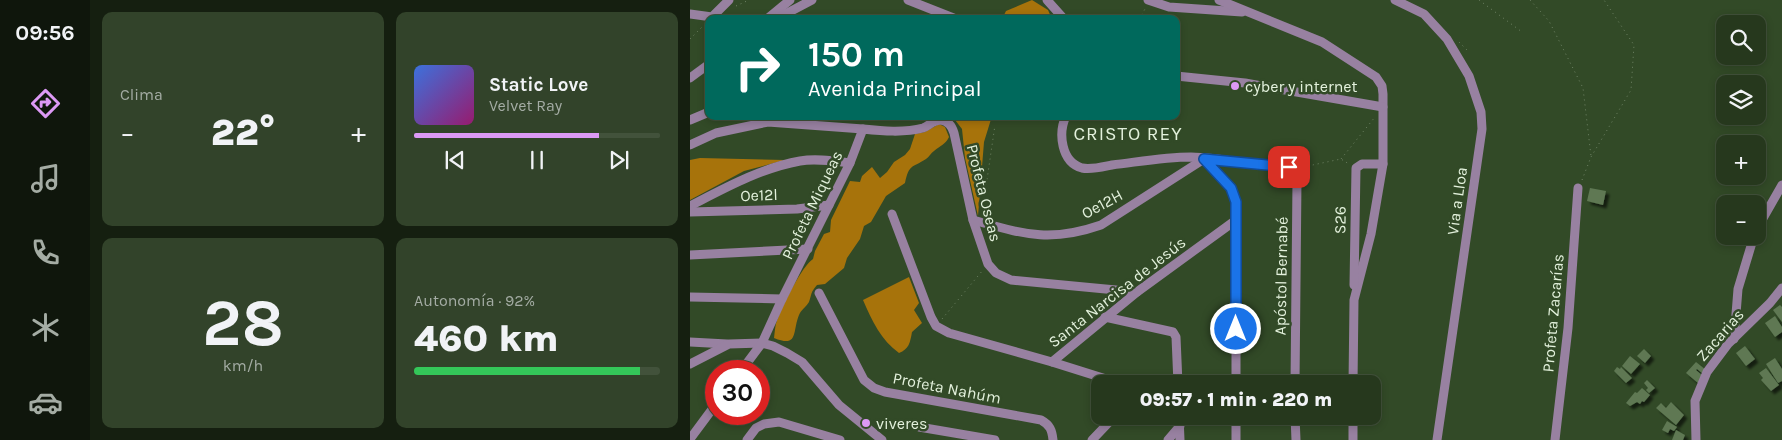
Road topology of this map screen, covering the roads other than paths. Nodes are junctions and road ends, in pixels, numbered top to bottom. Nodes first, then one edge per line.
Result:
1 (729, 0) edge
2 (790, 0) edge
3 (812, 0) edge
4 (908, 0) edge
5 (1047, 0) edge
6 (1219, 0) edge
7 (1395, 0) edge
8 (1149, 1) edge
9 (1250, 12) junction
10 (690, 14) edge
11 (713, 15) edge
12 (771, 15) edge
13 (784, 15) edge
14 (946, 15) edge
15 (1060, 15) edge
16 (705, 17) edge
17 (705, 67) edge
18 (1180, 76) edge
19 (690, 78) edge
20 (1383, 106) junction
21 (705, 114) edge
22 (690, 120) edge
23 (1064, 120) edge
24 (863, 129) junction
25 (690, 145) edge
26 (1204, 159) junction
27 (850, 163) junction
28 (1383, 164) junction
29 (1782, 185) edge
30 (1578, 188) road end
31 (690, 206) edge
32 (829, 206) junction
33 (690, 212) edge
34 (1766, 213) edge
35 (892, 214) dead end
36 (1236, 220) junction
37 (977, 221) junction
38 (1751, 245) edge
39 (808, 249) junction
40 (690, 255) edge
41 (1782, 288) edge
42 (1137, 292) junction
43 (819, 293) dead end
44 (690, 296) edge
45 (782, 299) junction
46 (1354, 300) junction
47 (1105, 317) junction
48 (1734, 338) junction
49 (690, 342) edge
50 (762, 343) junction
51 (729, 344) junction
52 (749, 360) edge
53 (1052, 362) junction
54 (690, 364) edge
55 (1093, 375) edge
56 (1178, 375) edge
57 (1236, 375) edge
58 (1295, 375) edge
59 (1353, 375) edge
60 (705, 419) edge
61 (1106, 425) edge
62 (1236, 425) edge
63 (1296, 425) edge
64 (1353, 425) edge
65 (1180, 426) joint
66 (919, 427) dead end
67 (690, 439) edge
68 (747, 440) edge
69 (840, 440) edge
70 (882, 440) edge
71 (996, 440) edge
72 (1053, 440) edge
73 (1092, 440) edge
74 (1168, 440) edge
75 (1180, 440) edge
76 (1236, 440) edge
77 (1296, 440) edge
78 (1353, 440) edge
79 (1437, 440) edge
80 (1555, 440) edge
81 (1696, 440) edge

1 - 11 street
2 - 12 street
3 - 13 street
4 - 14 street
5 - 15 street
6 - 9 street
7 - 79 street, Via a Lloa
8 - 9 street
9 - 20 street
10 - 16 street
17 - 19 street
18 - 20 street
20 - 28 street
21 - 22 street
23 - 26 street
24 - 25 street
24 - 27 street, Profeta Miqueas
24 - 37 street, Profeta Oseas
26 - 36 street
26 - 37 street, Oe12H
26 - 58 street, Apóstol Bernabé
27 - 31 street
27 - 32 street, Profeta Miqueas
28 - 46 street
28 - 46 street, S26
29 - 34 street
30 - 80 street, Profeta Zacarías
32 - 33 street, Oe12l
32 - 39 street, Profeta Miqueas
35 - 53 street
36 - 42 street, Santa Narcisa de Jesús
36 - 57 street
37 - 42 street, Profeta Oseas
38 - 48 street
39 - 40 street
39 - 45 street, Profeta Miqueas
41 - 48 street, Zacarias
42 - 47 street, Santa Narcisa de Jesús
43 - 72 street, Profeta Nahúm
44 - 45 street
45 - 50 street, Profeta Miqueas
46 - 59 street
47 - 53 street, Santa Narcisa de Jesús
47 - 56 street
48 - 81 street, Zacarias
49 - 51 street
50 - 51 street
50 - 52 street, Profeta Miqueas
50 - 70 street
51 - 54 street
53 - 55 street, Santa Narcisa de Jesús
60 - 67 street
61 - 73 street
62 - 76 street
63 - 77 street
64 - 78 street
65 - 74 street
65 - 75 street
66 - 71 street
68 - 69 street

